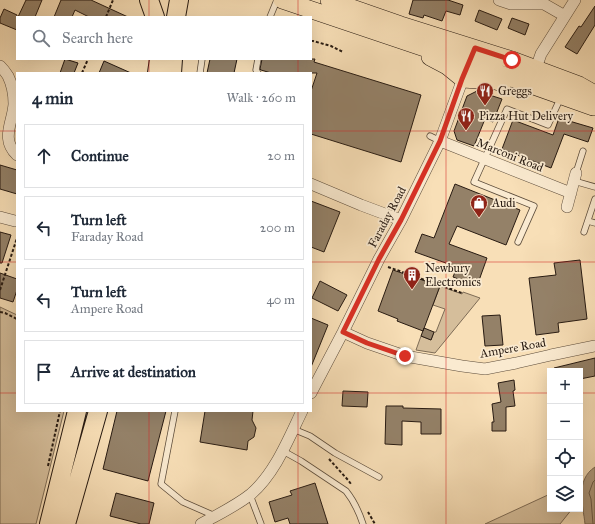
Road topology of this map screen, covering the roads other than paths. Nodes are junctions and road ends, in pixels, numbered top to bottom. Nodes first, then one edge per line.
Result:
1 (149, 0) edge
2 (179, 0) edge
3 (188, 0) edge
4 (277, 0) edge
5 (282, 0) edge
6 (329, 0) edge
7 (499, 0) edge
8 (575, 0) edge
9 (544, 2) edge
10 (155, 16) edge
11 (176, 16) edge
12 (177, 16) edge
13 (270, 16) edge
14 (565, 16) junction
15 (395, 39) junction
16 (472, 56) junction
17 (159, 60) edge
18 (173, 60) edge
19 (202, 60) edge
20 (258, 60) edge
21 (0, 66) edge
22 (536, 69) junction
23 (157, 72) edge
24 (172, 72) edge
25 (200, 72) edge
26 (257, 72) edge
27 (462, 79) junction
28 (531, 85) junction
29 (595, 94) edge
30 (561, 96) junction
31 (595, 107) edge
32 (435, 138) junction
33 (583, 152) dead end
34 (16, 154) edge
35 (485, 158) junction
36 (575, 177) junction
37 (312, 184) edge
38 (595, 187) edge
39 (571, 193) junction
40 (595, 199) edge
41 (567, 207) dead end
42 (0, 217) edge
43 (401, 220) junction
44 (15, 221) dead end
45 (588, 221) junction
46 (595, 223) edge
47 (584, 232) dead end
48 (518, 242) dead end
49 (343, 332) junction
50 (595, 346) edge
51 (312, 388) edge
52 (98, 412) edge
53 (175, 412) edge
54 (302, 412) edge
55 (77, 416) edge
56 (293, 429) junction
57 (283, 451) junction
58 (379, 477) dead end
59 (250, 495) junction
60 (215, 516) junction
61 (49, 524) edge
62 (66, 524) edge
63 (201, 524) edge
64 (261, 524) edge
65 (363, 524) edge

1 - 10 highway
2 - 11 highway
3 - 12 main road
4 - 13 lane
5 - 15 main road
6 - 16 main road
7 - 9 street
8 - 14 street
9 - 14 street
14 - 22 street
15 - 16 main road
15 - 27 main road
16 - 22 main road
16 - 27 street, Faraday Road
16 - 28 main road
17 - 23 highway
18 - 24 highway
19 - 25 lane
20 - 26 lane
21 - 34 street
22 - 28 street
22 - 29 main road
27 - 28 main road
27 - 32 street, Faraday Road
28 - 30 main road
30 - 31 main road
30 - 35 lane
32 - 35 street, Marconi Road
32 - 43 street, Faraday Road
33 - 36 lane
35 - 39 street, Marconi Road
35 - 48 lane
36 - 38 lane
36 - 39 street
37 - 43 street
39 - 41 street
40 - 45 lane
42 - 44 street
43 - 49 street, Faraday Road
45 - 46 lane
45 - 47 lane
49 - 50 street, Ampere Road
49 - 51 street, Faraday Road
52 - 62 highway
53 - 60 lane
54 - 56 street
55 - 61 highway
56 - 57 street
56 - 58 lane
57 - 59 street
57 - 65 lane
59 - 60 street
59 - 64 lane
60 - 63 street

